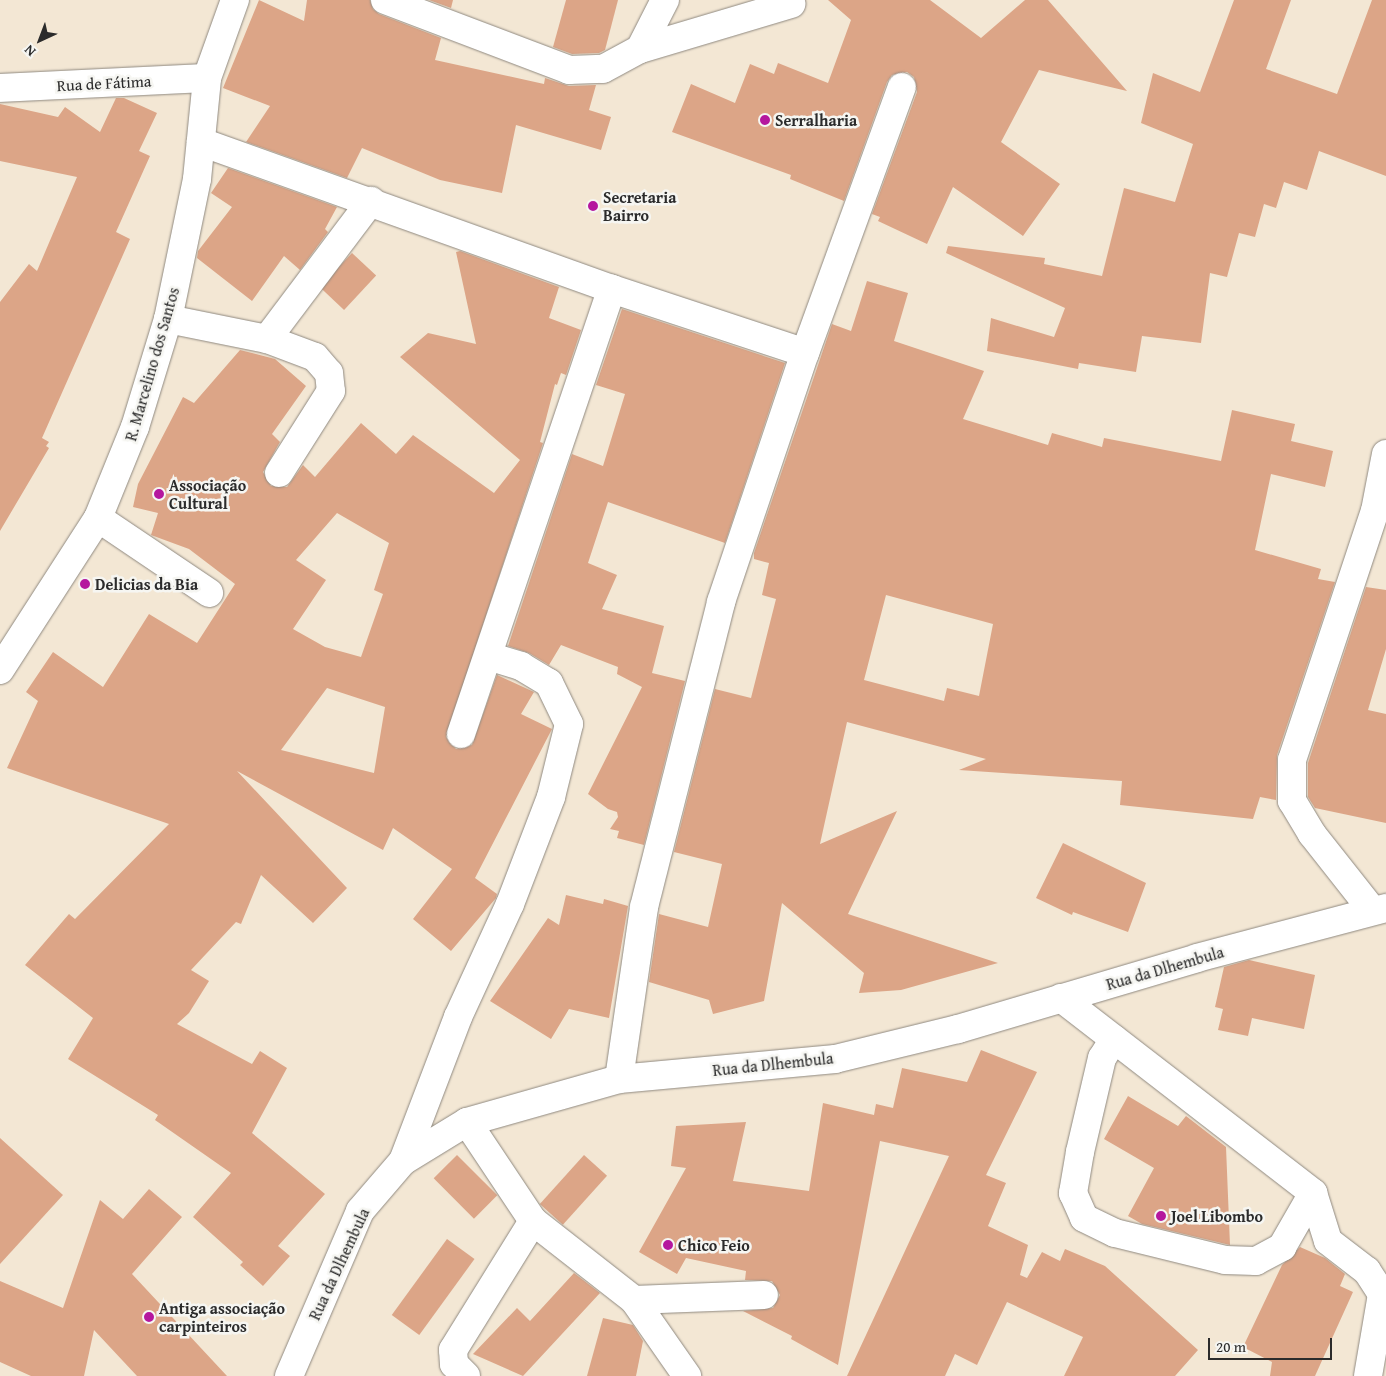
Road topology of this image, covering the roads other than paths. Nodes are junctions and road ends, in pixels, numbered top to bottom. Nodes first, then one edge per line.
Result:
1 (235, 0) edge
2 (385, 0) edge
3 (665, 0) edge
4 (792, 4) dead end
5 (640, 49) junction
6 (207, 78) junction
7 (902, 87) dead end
8 (0, 88) edge
9 (201, 142) junction
10 (371, 201) junction
11 (612, 289) junction
12 (168, 318) junction
13 (268, 339) junction
14 (804, 353) junction
15 (1386, 454) edge
16 (279, 473) dead end
17 (98, 518) junction
18 (209, 593) dead end
19 (488, 656) junction
20 (0, 670) edge
21 (460, 734) dead end
22 (1379, 909) edge
23 (1061, 998) junction
24 (1114, 1039) junction
25 (620, 1078) junction
26 (468, 1122) junction
27 (403, 1161) junction
28 (1313, 1193) junction
29 (533, 1221) junction
30 (764, 1295) dead end
31 (634, 1300) junction
32 (289, 1376) edge
33 (466, 1376) edge
34 (687, 1376) edge
35 (1368, 1376) edge

1 - 6 street, R. Marcelino dos Santos
2 - 5 street
3 - 5 street
4 - 5 street
6 - 8 street, Rua de Fátima
6 - 9 street, R. Marcelino dos Santos
7 - 14 street
9 - 10 street
9 - 12 street, R. Marcelino dos Santos
10 - 11 street
10 - 13 street
11 - 14 street
11 - 19 street
12 - 13 street
12 - 17 street, R. Marcelino dos Santos
13 - 16 street
14 - 25 street
15 - 22 street
17 - 18 street
17 - 20 street, R. Marcelino dos Santos
19 - 21 street
19 - 27 street
22 - 23 street, Rua da Dlhembula
23 - 24 street
23 - 25 street, Rua da Dlhembula
24 - 28 street
24 - 28 street
25 - 26 street, Rua da Dlhembula
26 - 27 street, Rua da Dlhembula
26 - 29 street
27 - 32 street, Rua da Dlhembula
28 - 35 street
29 - 31 street
29 - 33 street
30 - 31 street
31 - 34 street

